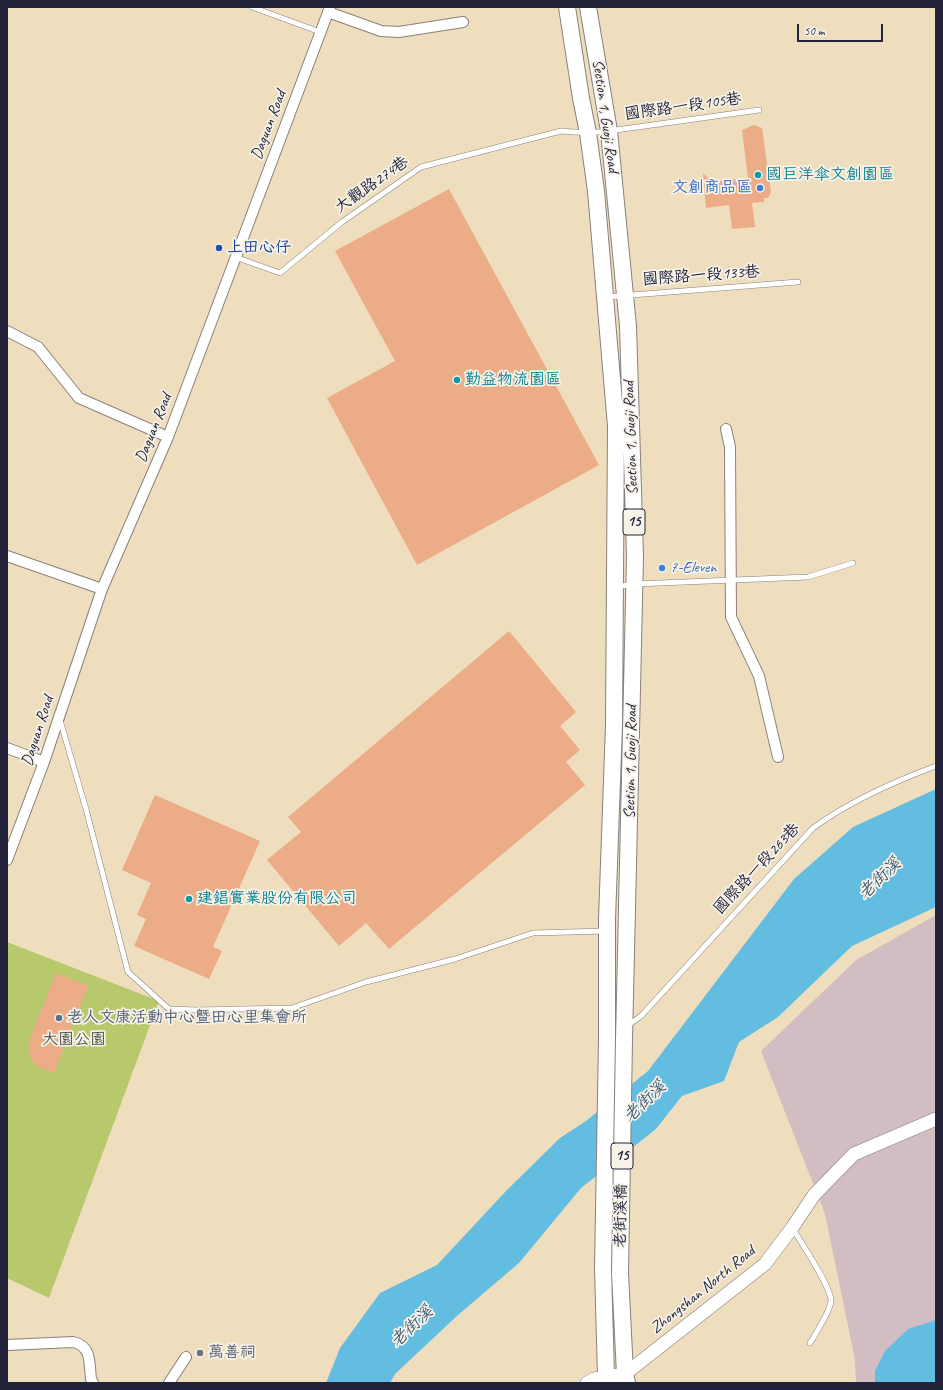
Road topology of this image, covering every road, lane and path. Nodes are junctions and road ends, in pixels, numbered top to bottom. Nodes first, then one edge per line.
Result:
1 (252, 7) edge
2 (567, 7) edge
3 (588, 7) edge
4 (329, 9) edge
5 (463, 22) dead end
6 (320, 32) junction
7 (759, 110) dead end
8 (609, 131) junction
9 (588, 133) junction
10 (235, 257) junction
11 (798, 282) dead end
12 (625, 295) junction
13 (605, 297) junction
14 (7, 331) edge
15 (726, 429) dead end
16 (168, 437) junction
17 (7, 556) edge
18 (853, 564) dead end
19 (731, 581) junction
20 (635, 584) junction
21 (615, 587) junction
22 (102, 589) junction
23 (59, 715) junction
24 (7, 748) edge
25 (778, 757) dead end
26 (44, 762) junction
27 (936, 766) edge
28 (7, 860) edge
29 (607, 930) junction
30 (625, 1034) junction
31 (607, 1038) joint
32 (936, 1119) edge
33 (792, 1228) junction
34 (810, 1343) dead end
35 (7, 1345) edge
36 (186, 1357) dead end
37 (626, 1378) edge
38 (607, 1380) edge
39 (93, 1383) edge
40 (169, 1383) edge
41 (587, 1383) edge

1 - 6 lane
2 - 9 main road, Section 1, Guoji Road / 15
3 - 8 main road, Section 1, Guoji Road / 15
4 - 5 street
4 - 6 street, Daguan Road
6 - 10 street, Daguan Road
7 - 8 lane, 國際路一段105巷
8 - 9 lane, 國際路一段105巷
8 - 12 main road, Section 1, Guoji Road / 15
9 - 10 lane, 大觀路274巷
9 - 13 main road, Section 1, Guoji Road / 15
10 - 16 street, Daguan Road
11 - 12 lane, 國際路一段133巷
12 - 13 lane, 國際路一段133巷
12 - 20 main road, Section 1, Guoji Road / 15
13 - 21 main road, Section 1, Guoji Road / 15
14 - 16 street
15 - 19 street
16 - 22 street, Daguan Road
17 - 22 street
18 - 19 lane
19 - 20 lane
19 - 25 street
20 - 21 lane
20 - 30 main road, Section 1, Guoji Road / 15
21 - 29 main road, Section 1, Guoji Road / 15
22 - 23 street, Daguan Road
23 - 26 street, Daguan Road
23 - 29 lane
24 - 26 street
26 - 28 street, Daguan Road
27 - 30 lane, 國際路一段263巷
29 - 31 main road, Section 1, Guoji Road / 15
30 - 37 main road, 老街溪橋 / 15
31 - 38 main road, 老街溪橋 / 15
32 - 33 street, Zhongshan North Road
33 - 34 lane
33 - 37 street, Zhongshan North Road
35 - 39 street
36 - 40 street
37 - 38 street
38 - 41 street

